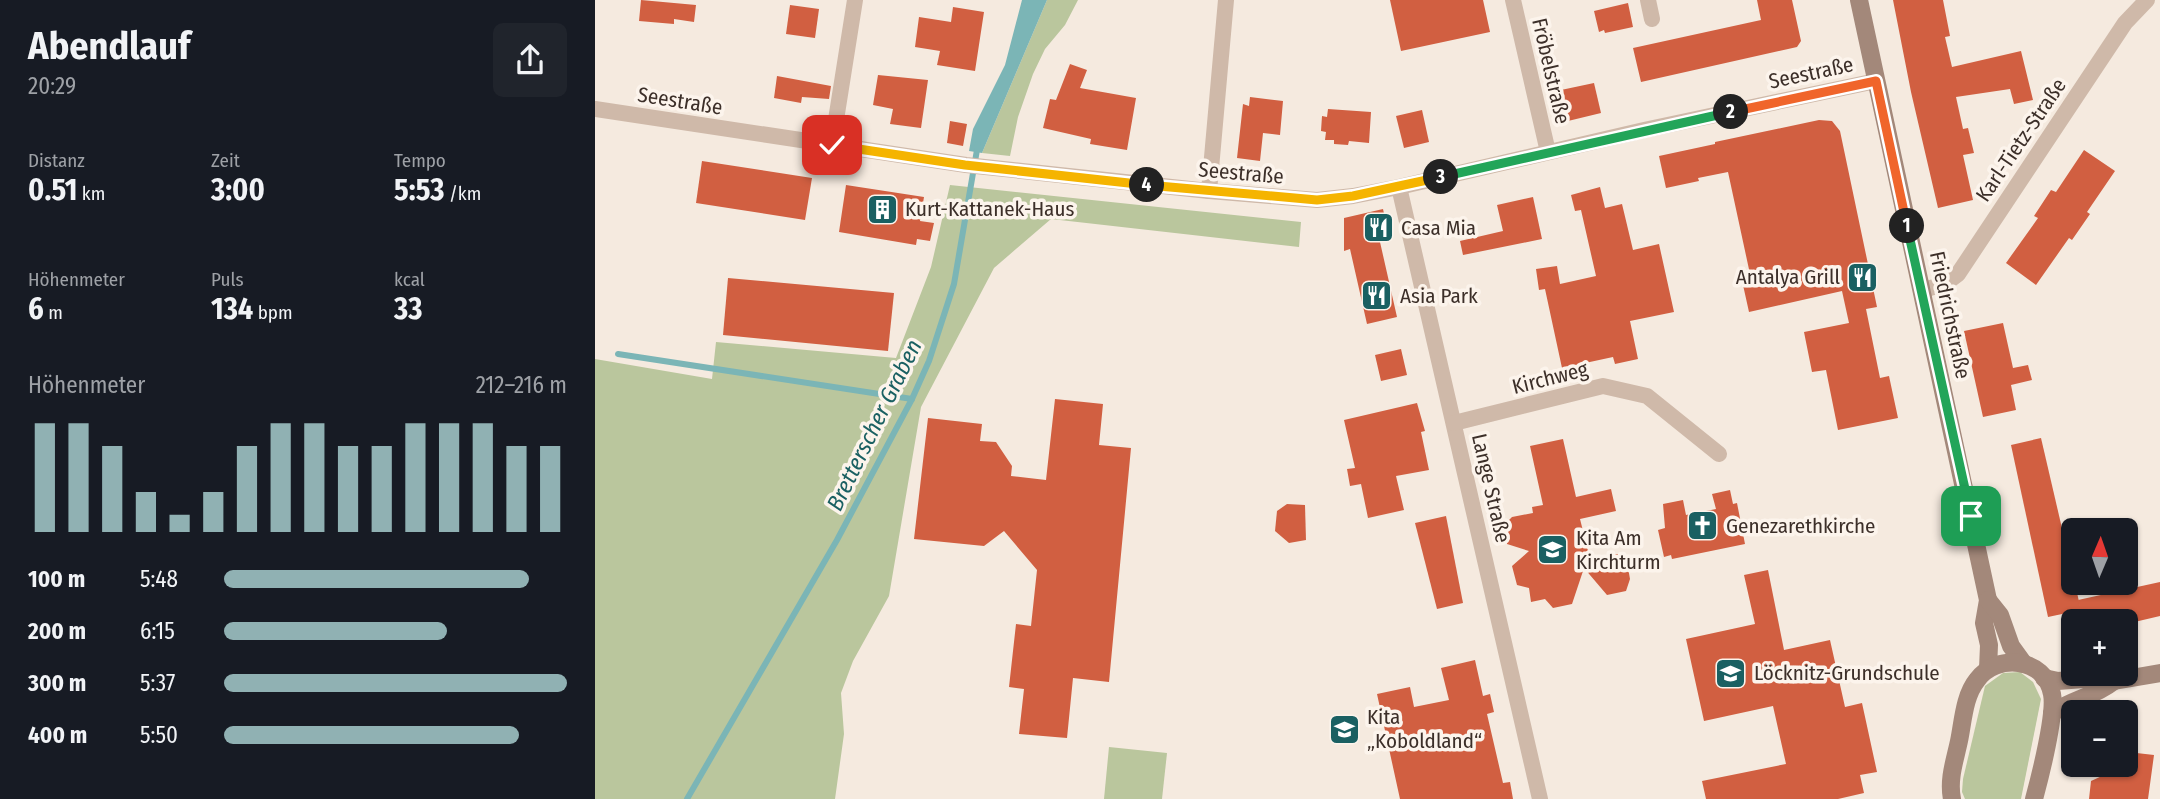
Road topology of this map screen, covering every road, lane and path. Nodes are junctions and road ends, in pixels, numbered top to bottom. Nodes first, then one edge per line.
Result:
1 (855, 0) edge
2 (1226, 0) edge
3 (1513, 0) edge
4 (1648, 0) edge
5 (1859, 0) edge
6 (2147, 0) edge
7 (1652, 19) dead end
8 (1876, 81) junction
9 (595, 109) edge
10 (832, 145) junction
11 (1548, 152) junction
12 (1399, 187) junction
13 (1209, 191) junction
14 (1921, 291) junction
15 (1454, 423) junction
16 (1719, 454) dead end
17 (1988, 600) junction
18 (2024, 664) junction
19 (1988, 669) junction
20 (2160, 673) edge
21 (2138, 677) edge
22 (2044, 678) junction
23 (2061, 681) edge
24 (2108, 686) edge
25 (2052, 713) junction
26 (1540, 799) edge
27 (1952, 799) edge
28 (2034, 799) edge

1 - 10 street
2 - 13 street
3 - 11 street, Fröbelstraße
4 - 7 street
5 - 8 main road, Friedrichstraße
6 - 14 street, Karl-Tietz-Straße
8 - 11 street, Seestraße
8 - 14 main road, Friedrichstraße
9 - 10 street, Seestraße
10 - 13 street, Seestraße
11 - 12 street, Seestraße
12 - 13 street, Seestraße
12 - 15 street, Lange Straße
14 - 17 main road, Friedrichstraße
15 - 16 street, Kirchweg
15 - 26 street, Lange Straße
17 - 18 main road, Friedrichstraße
17 - 19 main road, Friedrichstraße
18 - 19 main road
18 - 22 main road
19 - 27 main road
20 - 21 main road
22 - 23 main road
22 - 25 main road
24 - 25 main road
25 - 28 main road

